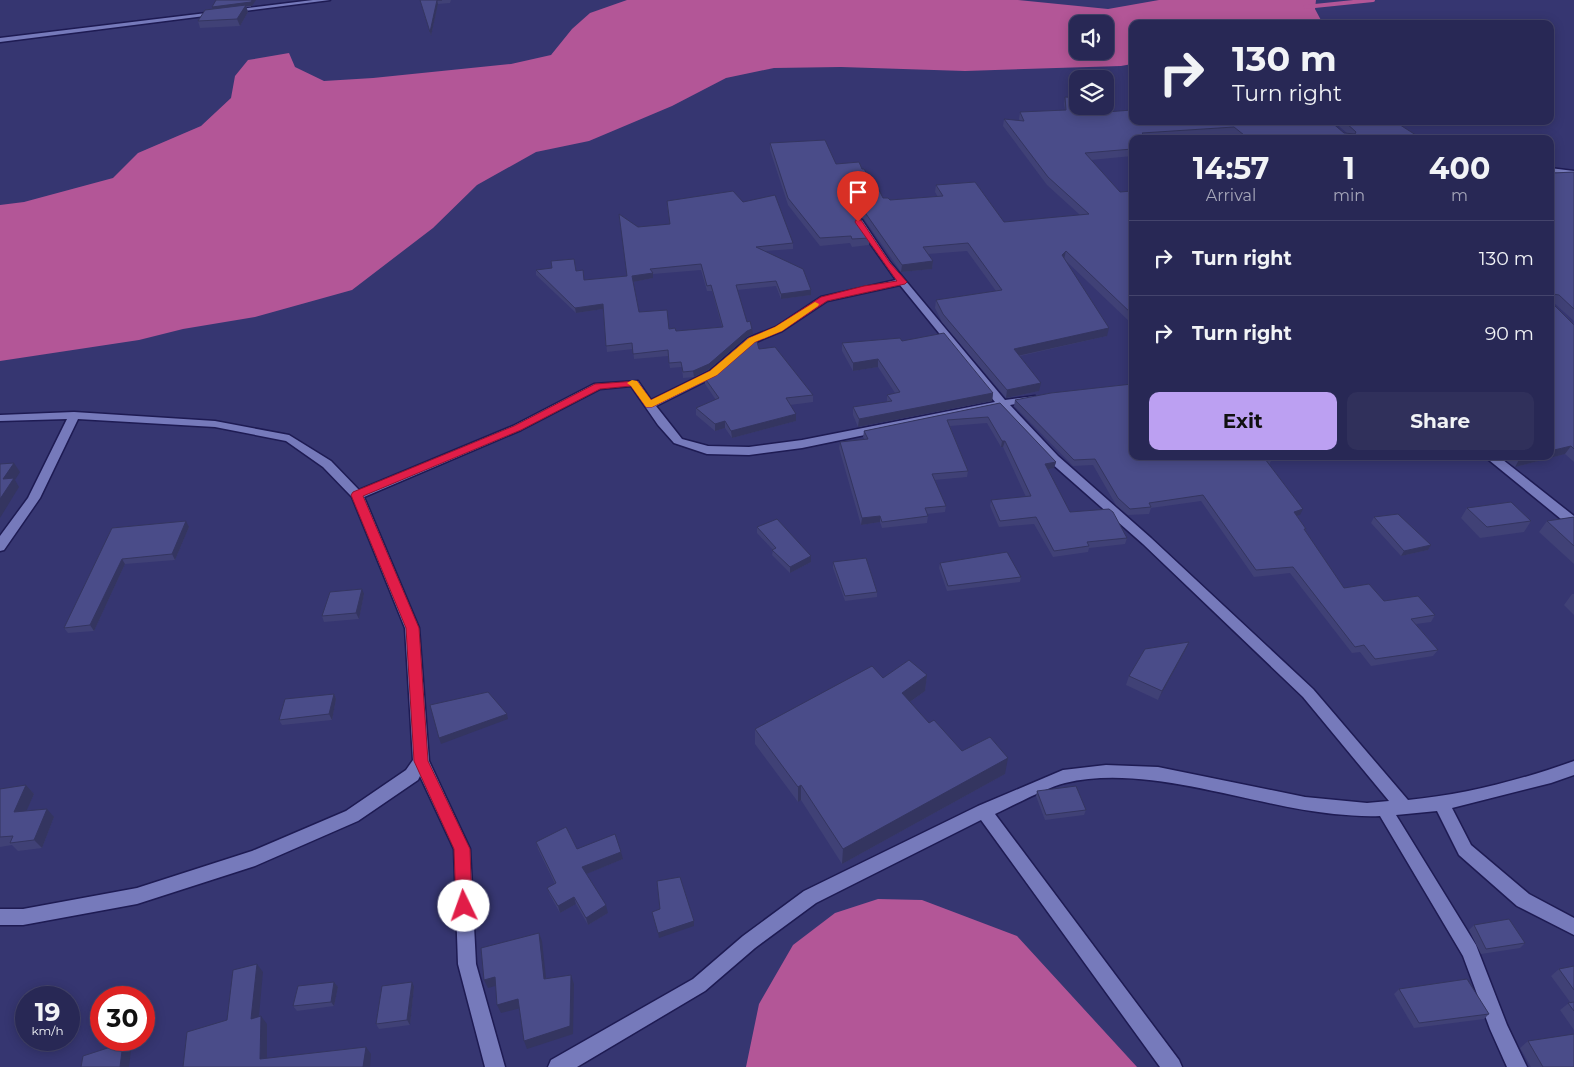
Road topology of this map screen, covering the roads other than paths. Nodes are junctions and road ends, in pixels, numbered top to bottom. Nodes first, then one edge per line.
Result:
1 (327, 0) edge
2 (0, 40) edge
3 (1554, 170) edge
4 (1574, 173) edge
5 (858, 222) edge
6 (902, 282) junction
7 (1040, 396) edge
8 (1002, 403) junction
9 (649, 405) junction
10 (74, 416) junction
11 (0, 418) edge
12 (1495, 460) edge
13 (357, 495) junction
14 (1574, 521) edge
15 (0, 547) edge
16 (421, 761) junction
17 (1574, 768) edge
18 (1441, 804) junction
19 (1404, 807) junction
20 (1384, 809) junction
21 (984, 811) junction
22 (0, 917) edge
23 (1574, 926) edge
24 (495, 1067) edge
25 (558, 1067) edge
26 (1172, 1067) edge
27 (1517, 1067) edge

1 - 2 street
3 - 4 street
5 - 6 street
6 - 8 street
6 - 9 street
7 - 8 street
8 - 9 street
8 - 19 street
9 - 13 street
10 - 11 street
10 - 13 street
10 - 15 street
12 - 14 street
13 - 16 street
16 - 22 street
16 - 24 street
17 - 18 street
18 - 19 street
18 - 23 street
19 - 20 street
20 - 21 street
20 - 27 street
21 - 25 street
21 - 26 street

